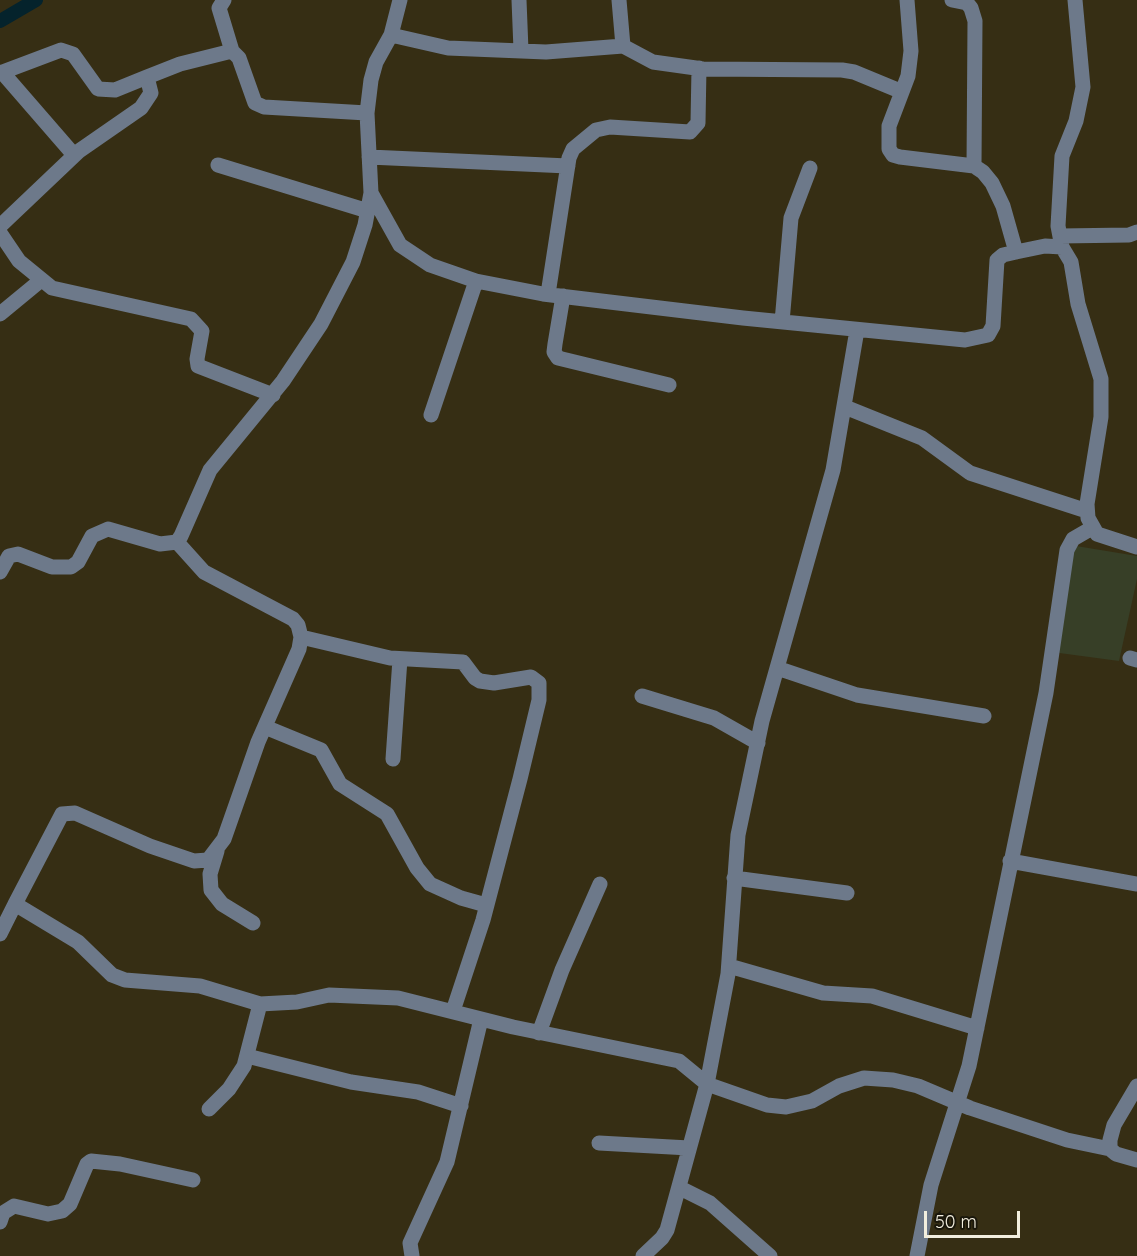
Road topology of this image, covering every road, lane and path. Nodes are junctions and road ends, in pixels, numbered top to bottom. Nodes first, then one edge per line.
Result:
1 (224, 0) edge
2 (400, 0) edge
3 (519, 0) edge
4 (619, 0) edge
5 (907, 0) edge
6 (952, 0) edge
7 (1074, 0) edge
8 (391, 35) junction
9 (623, 46) junction
10 (521, 50) junction
11 (232, 51) junction
12 (699, 69) junction
13 (1, 73) edge
14 (147, 77) junction
15 (900, 91) junction
16 (367, 113) junction
17 (74, 155) junction
18 (369, 157) junction
19 (218, 165) dead end
20 (568, 166) junction
21 (974, 166) junction
22 (810, 168) dead end
23 (371, 193) junction
24 (368, 211) junction
25 (0, 226) edge
26 (1137, 231) edge
27 (0, 233) edge
28 (1061, 242) junction
29 (1016, 252) junction
30 (40, 281) junction
31 (476, 281) junction
32 (555, 295) junction
33 (0, 314) edge
34 (782, 322) junction
35 (857, 330) junction
36 (669, 385) dead end
37 (273, 394) junction
38 (845, 407) junction
39 (431, 415) dead end
40 (1087, 511) junction
41 (1092, 528) junction
42 (177, 543) junction
43 (1137, 548) edge
44 (5, 551) edge
45 (0, 572) edge
46 (301, 637) junction
47 (400, 659) junction
48 (777, 669) junction
49 (642, 696) dead end
50 (984, 716) dead end
51 (265, 727) junction
52 (758, 743) junction
53 (393, 759) dead end
54 (217, 851) junction
55 (1010, 861) junction
56 (734, 878) junction
57 (600, 884) dead end
58 (1137, 884) edge
59 (847, 893) dead end
60 (486, 905) junction
61 (7, 912) edge
62 (254, 923) dead end
63 (0, 934) edge
64 (729, 966) junction
65 (261, 1004) junction
66 (453, 1011) junction
67 (481, 1019) junction
68 (977, 1028) junction
69 (539, 1033) junction
70 (247, 1056) junction
71 (707, 1084) junction
72 (1137, 1086) edge
73 (958, 1102) junction
74 (461, 1106) junction
75 (208, 1109) dead end
76 (599, 1143) dead end
77 (689, 1148) junction
78 (1110, 1149) junction
79 (1137, 1160) edge
80 (193, 1180) dead end
81 (680, 1188) junction
82 (0, 1222) edge
83 (412, 1256) edge
84 (644, 1256) edge
85 (770, 1256) edge
86 (917, 1256) edge

1 - 11 street
2 - 8 street
3 - 10 street
4 - 9 street
5 - 15 street
6 - 21 street
7 - 28 street
8 - 10 street
8 - 16 street
9 - 10 street
9 - 12 street
11 - 14 street
11 - 16 street
12 - 15 street
12 - 20 street
13 - 14 street
13 - 17 street
14 - 17 street
15 - 21 street
16 - 18 street
17 - 25 street
18 - 20 street
18 - 23 street
19 - 24 street
20 - 32 street
21 - 29 street
22 - 34 street
23 - 24 street
23 - 31 street
24 - 37 street
26 - 28 street
27 - 30 street
28 - 29 street
28 - 40 street
29 - 35 street
30 - 33 street
30 - 37 street
31 - 32 street
31 - 39 street
32 - 34 street
32 - 36 street
34 - 35 street
35 - 38 street
37 - 42 street
38 - 40 street
38 - 48 street
40 - 41 street
41 - 43 street
41 - 55 street
42 - 44 street
42 - 46 street
44 - 45 street
46 - 47 street
46 - 51 street
47 - 53 street
47 - 60 street
48 - 50 street
48 - 52 street
49 - 52 street
51 - 54 street
51 - 60 street
52 - 56 street
54 - 61 street
54 - 62 street
55 - 58 street
55 - 68 street
56 - 59 street
56 - 64 street
57 - 69 street
60 - 66 street
61 - 63 street
61 - 65 street
64 - 68 street
64 - 71 street
65 - 66 street
65 - 70 street
66 - 67 street
67 - 69 street
67 - 74 street
68 - 73 street
69 - 71 street
70 - 74 street
70 - 75 street
71 - 73 street
71 - 77 street
72 - 78 street
73 - 78 street
73 - 86 street
74 - 83 street
76 - 77 street
77 - 81 street
78 - 79 street
80 - 82 street
81 - 84 street
81 - 85 street

